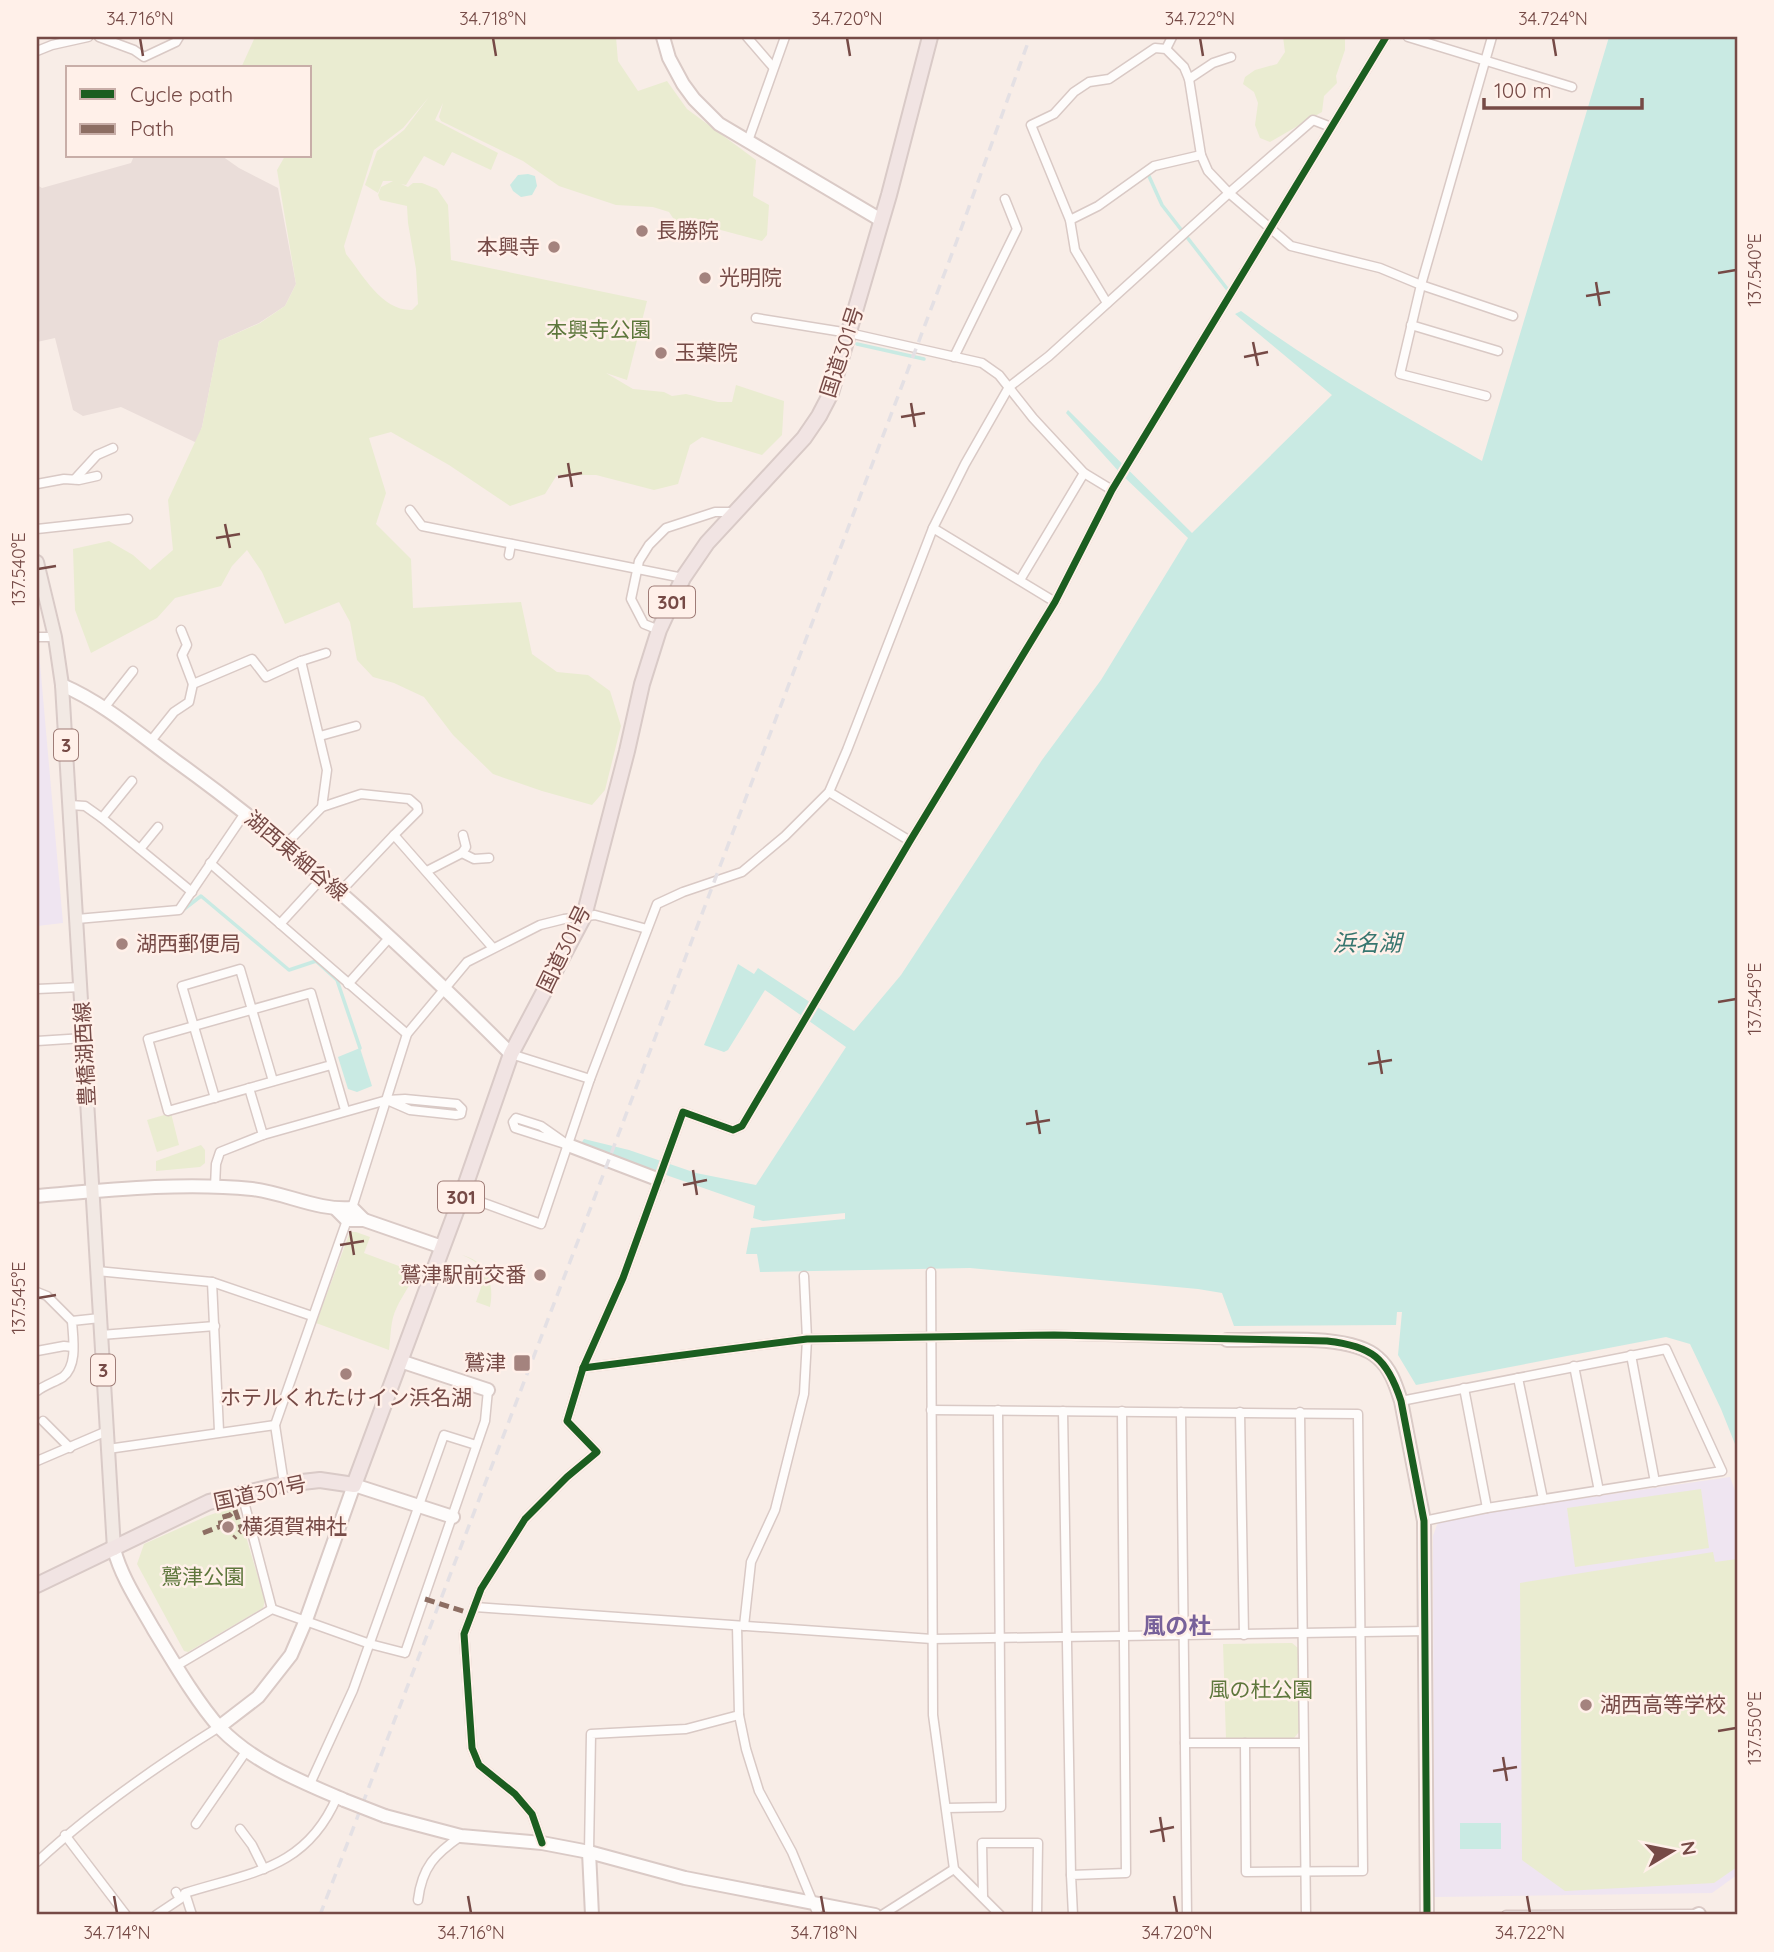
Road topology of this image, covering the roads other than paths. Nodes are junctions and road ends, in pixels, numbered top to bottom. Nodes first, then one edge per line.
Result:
1 (88, 37) edge
2 (99, 37) edge
3 (179, 37) edge
4 (663, 37) edge
5 (747, 37) edge
6 (785, 37) edge
7 (930, 37) edge
8 (1172, 37) edge
9 (1386, 37) edge
10 (1408, 37) edge
11 (1492, 37) edge
12 (1166, 49) junction
13 (37, 51) edge
14 (1231, 57) dead end
15 (1485, 59) junction
16 (773, 67) junction
17 (1189, 79) junction
18 (1572, 87) dead end
19 (1331, 127) junction
20 (748, 141) junction
21 (1201, 155) junction
22 (1229, 193) junction
23 (1005, 199) dead end
24 (881, 220) junction
25 (1070, 220) junction
26 (1270, 229) junction
27 (1420, 285) junction
28 (1107, 303) junction
29 (1513, 316) dead end
30 (756, 318) dead end
31 (1411, 325) junction
32 (849, 333) junction
33 (1498, 351) dead end
34 (954, 357) junction
35 (1009, 387) junction
36 (1486, 396) dead end
37 (113, 448) dead end
38 (1084, 473) junction
39 (97, 476) dead end
40 (75, 479) junction
41 (37, 484) edge
42 (1112, 490) junction
43 (410, 510) dead end
44 (734, 512) junction
45 (128, 519) dead end
46 (933, 528) junction
47 (37, 529) edge
48 (511, 544) junction
49 (509, 555) dead end
50 (37, 562) edge
51 (637, 569) junction
52 (683, 578) junction
53 (1020, 580) junction
54 (1055, 602) junction
55 (181, 630) dead end
56 (659, 630) junction
57 (37, 636) edge
58 (55, 637) junction
59 (326, 653) dead end
60 (301, 661) junction
61 (133, 671) dead end
62 (193, 684) junction
63 (62, 685) junction
64 (104, 708) junction
65 (356, 726) dead end
66 (320, 736) junction
67 (150, 742) junction
68 (132, 781) dead end
69 (829, 792) junction
70 (70, 805) junction
71 (322, 807) junction
72 (245, 813) junction
73 (103, 818) junction
74 (158, 827) dead end
75 (394, 835) junction
76 (463, 835) dead end
77 (910, 841) junction
78 (286, 844) junction
79 (140, 849) junction
80 (462, 853) junction
81 (489, 858) dead end
82 (210, 863) junction
83 (427, 871) junction
84 (323, 877) junction
85 (191, 892) junction
86 (340, 892) junction
87 (584, 916) junction
88 (77, 919) junction
89 (280, 924) junction
90 (648, 929) junction
91 (390, 937) junction
92 (493, 947) junction
93 (348, 984) junction
94 (81, 987) junction
95 (37, 989) edge
96 (446, 989) junction
97 (253, 1010) junction
98 (194, 1026) junction
99 (407, 1034) junction
100 (84, 1038) junction
101 (37, 1041) edge
102 (511, 1054) junction
103 (331, 1065) junction
104 (590, 1079) junction
105 (273, 1081) junction
106 (249, 1088) junction
107 (215, 1098) junction
108 (387, 1100) junction
109 (345, 1110) junction
110 (263, 1135) junction
111 (568, 1145) junction
112 (657, 1179) junction
113 (215, 1186) junction
114 (93, 1191) junction
115 (462, 1195) junction
116 (37, 1196) edge
117 (350, 1214) junction
118 (442, 1247) junction
119 (97, 1271) junction
120 (930, 1272) dead end
121 (804, 1276) dead end
122 (212, 1282) junction
123 (37, 1292) edge
124 (312, 1317) junction
125 (100, 1318) junction
126 (72, 1321) junction
127 (215, 1326) junction
128 (101, 1335) junction
129 (929, 1337) junction
130 (807, 1339) junction
131 (1227, 1340) joint
132 (73, 1348) junction
133 (37, 1351) edge
134 (1631, 1355) junction
135 (401, 1361) junction
136 (1574, 1366) junction
137 (583, 1368) junction
138 (1518, 1378) junction
139 (1464, 1388) junction
140 (488, 1390) joint
141 (37, 1391) edge
142 (1401, 1401) junction
143 (931, 1410) junction
144 (998, 1410) junction
145 (1063, 1411) junction
146 (1122, 1411) junction
147 (1181, 1412) junction
148 (1240, 1412) junction
149 (1300, 1412) junction
150 (43, 1421) dead end
151 (275, 1425) junction
152 (107, 1431) junction
153 (219, 1431) junction
154 (476, 1445) junction
155 (70, 1448) junction
156 (108, 1449) junction
157 (37, 1461) edge
158 (1655, 1482) junction
159 (284, 1484) junction
160 (354, 1485) junction
161 (1599, 1491) junction
162 (242, 1494) junction
163 (1543, 1499) junction
164 (417, 1505) junction
165 (1487, 1508) junction
166 (453, 1517) junction
167 (1424, 1521) junction
168 (114, 1549) junction
169 (37, 1585) edge
170 (474, 1607) junction
171 (272, 1609) junction
172 (306, 1620) junction
173 (741, 1626) junction
174 (1426, 1631) junction
175 (1361, 1632) junction
176 (1244, 1634) junction
177 (1303, 1634) junction
178 (1124, 1635) junction
179 (1183, 1635) junction
180 (1065, 1636) junction
181 (999, 1637) junction
182 (932, 1639) junction
183 (370, 1644) junction
184 (176, 1666) junction
185 (739, 1715) junction
186 (219, 1727) junction
187 (1185, 1743) junction
188 (1245, 1743) junction
189 (1303, 1743) junction
190 (247, 1750) junction
191 (309, 1786) junction
192 (340, 1799) junction
193 (946, 1808) junction
194 (196, 1824) dead end
195 (240, 1829) dead end
196 (65, 1835) junction
197 (461, 1836) junction
198 (541, 1843) junction
199 (589, 1852) junction
200 (37, 1862) edge
201 (264, 1869) junction
202 (954, 1869) junction
203 (1304, 1872) junction
204 (1071, 1875) junction
205 (176, 1892) dead end
206 (983, 1897) junction
207 (418, 1900) dead end
208 (816, 1909) edge
209 (126, 1915) edge
210 (156, 1915) edge
211 (192, 1915) edge
212 (592, 1915) edge
213 (875, 1915) edge
214 (882, 1915) edge
215 (1000, 1915) edge
216 (1037, 1915) edge
217 (1073, 1915) edge
218 (1187, 1915) edge
219 (1306, 1915) edge
220 (1427, 1915) edge
221 (1506, 1915) edge
222 (1698, 1915) edge

1 - 13 street
2 - 3 street
4 - 20 street
5 - 16 street
6 - 16 street
7 - 24 highway, 国道301号 / 301
8 - 12 street
9 - 19 street
10 - 15 street
11 - 15 street
12 - 17 street
12 - 25 street
14 - 17 street
15 - 18 street
15 - 27 street
16 - 20 street
17 - 21 street
19 - 22 street
19 - 26 street
20 - 24 street
21 - 22 street
21 - 25 street
22 - 26 street
22 - 28 street
23 - 34 street
24 - 32 highway, 国道301号 / 301
25 - 28 street
26 - 27 street
26 - 42 street
27 - 29 street
27 - 31 street
28 - 35 street
30 - 32 street
31 - 33 street
31 - 36 street
32 - 34 street
32 - 44 highway, 国道301号 / 301
34 - 35 street
35 - 38 street
35 - 46 street
37 - 40 street
38 - 42 street
38 - 53 street
39 - 40 street
40 - 41 street
42 - 54 street
43 - 48 street
44 - 51 street
44 - 52 highway, 国道301号 / 301
45 - 47 street
46 - 53 street
46 - 69 street
48 - 49 street
48 - 51 street
50 - 58 main road, 豊橋湖西線 / 3
51 - 52 street
51 - 56 street
52 - 56 highway, 国道301号 / 301
53 - 54 street
54 - 77 street
55 - 62 street
56 - 87 highway, 国道301号 / 301
57 - 58 street
58 - 63 main road, 豊橋湖西線 / 3
59 - 60 street
60 - 62 street
60 - 66 street
61 - 64 street
62 - 67 street
63 - 64 street, 湖西東細谷線
63 - 70 main road, 豊橋湖西線 / 3
64 - 67 street, 湖西東細谷線
65 - 66 street
66 - 71 street
67 - 72 street, 湖西東細谷線
68 - 73 street
69 - 77 street
69 - 90 street
70 - 73 street
70 - 88 main road, 豊橋湖西線 / 3
71 - 75 street
71 - 78 street
72 - 78 street, 湖西東細谷線
72 - 82 street
73 - 79 street
74 - 79 street
75 - 83 street
75 - 86 street
76 - 80 street
77 - 112 street
78 - 84 street, 湖西東細谷線
79 - 85 street
80 - 81 street
80 - 83 street
82 - 85 street
82 - 89 street
83 - 92 street
84 - 86 street, 湖西東細谷線
84 - 89 street
85 - 88 street
86 - 91 street, 湖西東細谷線
87 - 90 street
87 - 92 street
87 - 102 highway, 国道301号 / 301
88 - 94 main road, 豊橋湖西線 / 3
89 - 93 street
90 - 104 street
91 - 93 street
91 - 96 street, 湖西東細谷線
92 - 96 street
93 - 99 street
94 - 95 street
94 - 100 main road, 豊橋湖西線 / 3
96 - 99 street
96 - 102 street, 湖西東細谷線
97 - 98 street
97 - 98 street
97 - 103 street
97 - 105 street
98 - 107 street
98 - 107 street
99 - 108 street
100 - 101 street
100 - 114 main road, 豊橋湖西線 / 3
102 - 104 street
102 - 115 highway, 国道301号 / 301
103 - 105 street
103 - 109 street
104 - 111 street
105 - 106 street
106 - 107 street
106 - 110 street
108 - 108 street
108 - 109 street
108 - 117 street
109 - 110 street
110 - 113 street
111 - 111 street
111 - 112 street
111 - 115 street
112 - 137 street
113 - 114 street
113 - 117 street
114 - 116 street
114 - 119 main road, 豊橋湖西線 / 3
115 - 118 highway, 国道301号 / 301
117 - 118 street
117 - 124 street
118 - 135 highway, 国道301号 / 301
119 - 122 street
119 - 125 main road, 豊橋湖西線 / 3
120 - 129 street
121 - 130 street
122 - 124 street
122 - 127 street
123 - 126 street
124 - 151 street
125 - 126 street
125 - 128 main road, 豊橋湖西線 / 3
126 - 132 street
127 - 128 street
127 - 153 street
128 - 152 main road, 豊橋湖西線 / 3
129 - 130 street
129 - 131 street
129 - 143 street
130 - 137 street
130 - 173 street
131 - 142 street
132 - 133 street
132 - 141 street
134 - 136 street
134 - 158 street
134 - 158 street
135 - 140 street
135 - 160 highway, 国道301号 / 301
136 - 138 street
136 - 161 street
137 - 170 street
138 - 139 street
138 - 163 street
139 - 142 street
139 - 165 street
140 - 154 street
142 - 167 street
143 - 144 street
143 - 182 street
144 - 145 street
144 - 181 street
145 - 146 street
145 - 180 street
146 - 147 street
146 - 178 street
147 - 148 street
147 - 179 street
148 - 149 street
148 - 176 street
149 - 175 street
149 - 177 street
150 - 155 street
151 - 153 street
151 - 159 street
152 - 155 street
152 - 156 main road, 豊橋湖西線 / 3
153 - 156 street
154 - 164 street
154 - 166 street
155 - 157 street
156 - 168 main road, 豊橋湖西線 / 3
158 - 161 street
159 - 160 highway, 国道301号
159 - 162 highway, 国道301号
160 - 164 street
160 - 172 street
161 - 163 street
162 - 168 highway, 国道301号
162 - 171 street
163 - 165 street
164 - 166 street
164 - 183 street
165 - 167 street
166 - 183 street
167 - 174 street
168 - 169 highway, 国道301号
168 - 184 street
170 - 173 street
170 - 198 street
171 - 172 street
171 - 184 street
172 - 183 street
172 - 186 street
173 - 182 street
173 - 185 street
174 - 175 street
174 - 220 street
175 - 177 street
175 - 203 street
176 - 177 street
176 - 179 street
177 - 189 street
178 - 179 street
178 - 180 street
178 - 204 street
179 - 187 street
180 - 181 street
180 - 204 street
181 - 182 street
181 - 193 street
182 - 193 street
183 - 191 street
184 - 186 street
185 - 199 street
185 - 208 street
186 - 190 street
186 - 196 street
187 - 188 street
187 - 218 street
188 - 189 street
188 - 203 street
189 - 203 street
190 - 191 street
190 - 194 street
191 - 192 street
192 - 197 street, bridge
192 - 201 street
193 - 202 street
195 - 201 street
196 - 200 street
196 - 209 street
197 - 198 street
197 - 207 street
198 - 199 street
199 - 208 street
199 - 212 street
201 - 211 street
202 - 206 street
202 - 214 street
203 - 219 street
204 - 217 street
205 - 210 street
206 - 215 street
206 - 216 street
208 - 213 street
221 - 222 street

